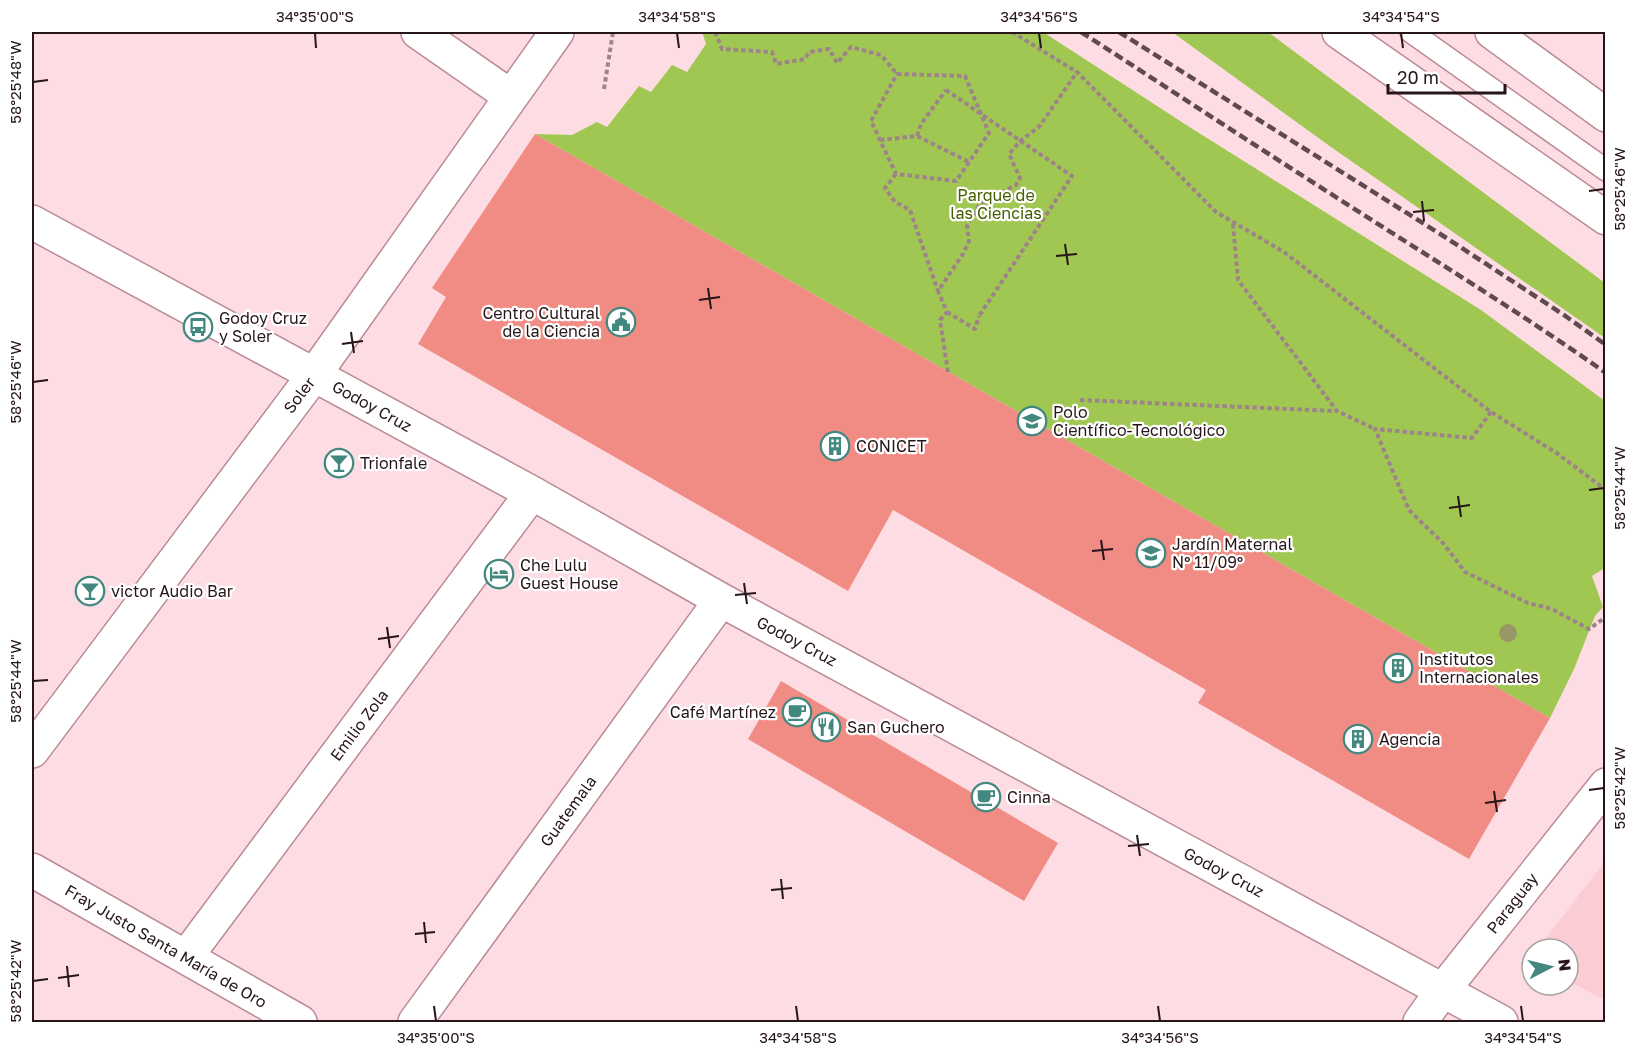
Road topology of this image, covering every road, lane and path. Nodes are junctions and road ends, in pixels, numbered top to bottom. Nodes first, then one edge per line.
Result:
1 (417, 32) edge
2 (557, 32) edge
3 (613, 32) edge
4 (715, 32) edge
5 (1012, 32) edge
6 (1339, 32) edge
7 (1411, 32) edge
8 (1492, 32) edge
9 (1077, 72) junction
10 (897, 74) junction
11 (604, 89) dead end
12 (510, 96) junction
13 (1605, 115) edge
14 (917, 136) junction
15 (880, 140) junction
16 (969, 162) junction
17 (1605, 170) edge
18 (896, 174) junction
19 (1605, 218) edge
20 (32, 222) edge
21 (1233, 224) junction
22 (938, 291) junction
23 (947, 312) junction
24 (948, 372) dead end
25 (314, 375) junction
26 (1080, 400) dead end
27 (1337, 411) junction
28 (1491, 412) junction
29 (1375, 429) junction
30 (1605, 490) edge
31 (532, 493) junction
32 (721, 600) junction
33 (1605, 617) edge
34 (32, 751) edge
35 (1605, 785) edge
36 (32, 870) edge
37 (186, 957) junction
38 (1443, 990) junction
39 (300, 1023) edge
40 (415, 1023) edge
41 (1420, 1023) edge
42 (1501, 1023) edge

1 - 12 street
2 - 12 street, Soler
3 - 11 path
4 - 10 path
5 - 9 path
6 - 19 street
7 - 17 lane
8 - 13 street
9 - 21 path
9 - 22 path
10 - 15 path
10 - 16 path
12 - 25 street, Soler
14 - 15 path
14 - 16 path
14 - 23 path, bridge
15 - 18 path
16 - 18 path
18 - 22 path
20 - 25 street, Godoy Cruz
21 - 27 path
21 - 28 path
22 - 23 path
23 - 24 path
25 - 31 street, Godoy Cruz
25 - 34 street, Soler
26 - 27 path
27 - 29 path
28 - 29 path
28 - 30 path
29 - 33 path
31 - 32 street, Godoy Cruz
31 - 37 street, Emilio Zola
32 - 38 street, Godoy Cruz
32 - 40 street, Guatemala
35 - 38 street, Paraguay
36 - 37 street, Fray Justo Santa María de Oro
37 - 39 street, Fray Justo Santa María de Oro
38 - 41 street, Paraguay
38 - 42 street, Godoy Cruz

